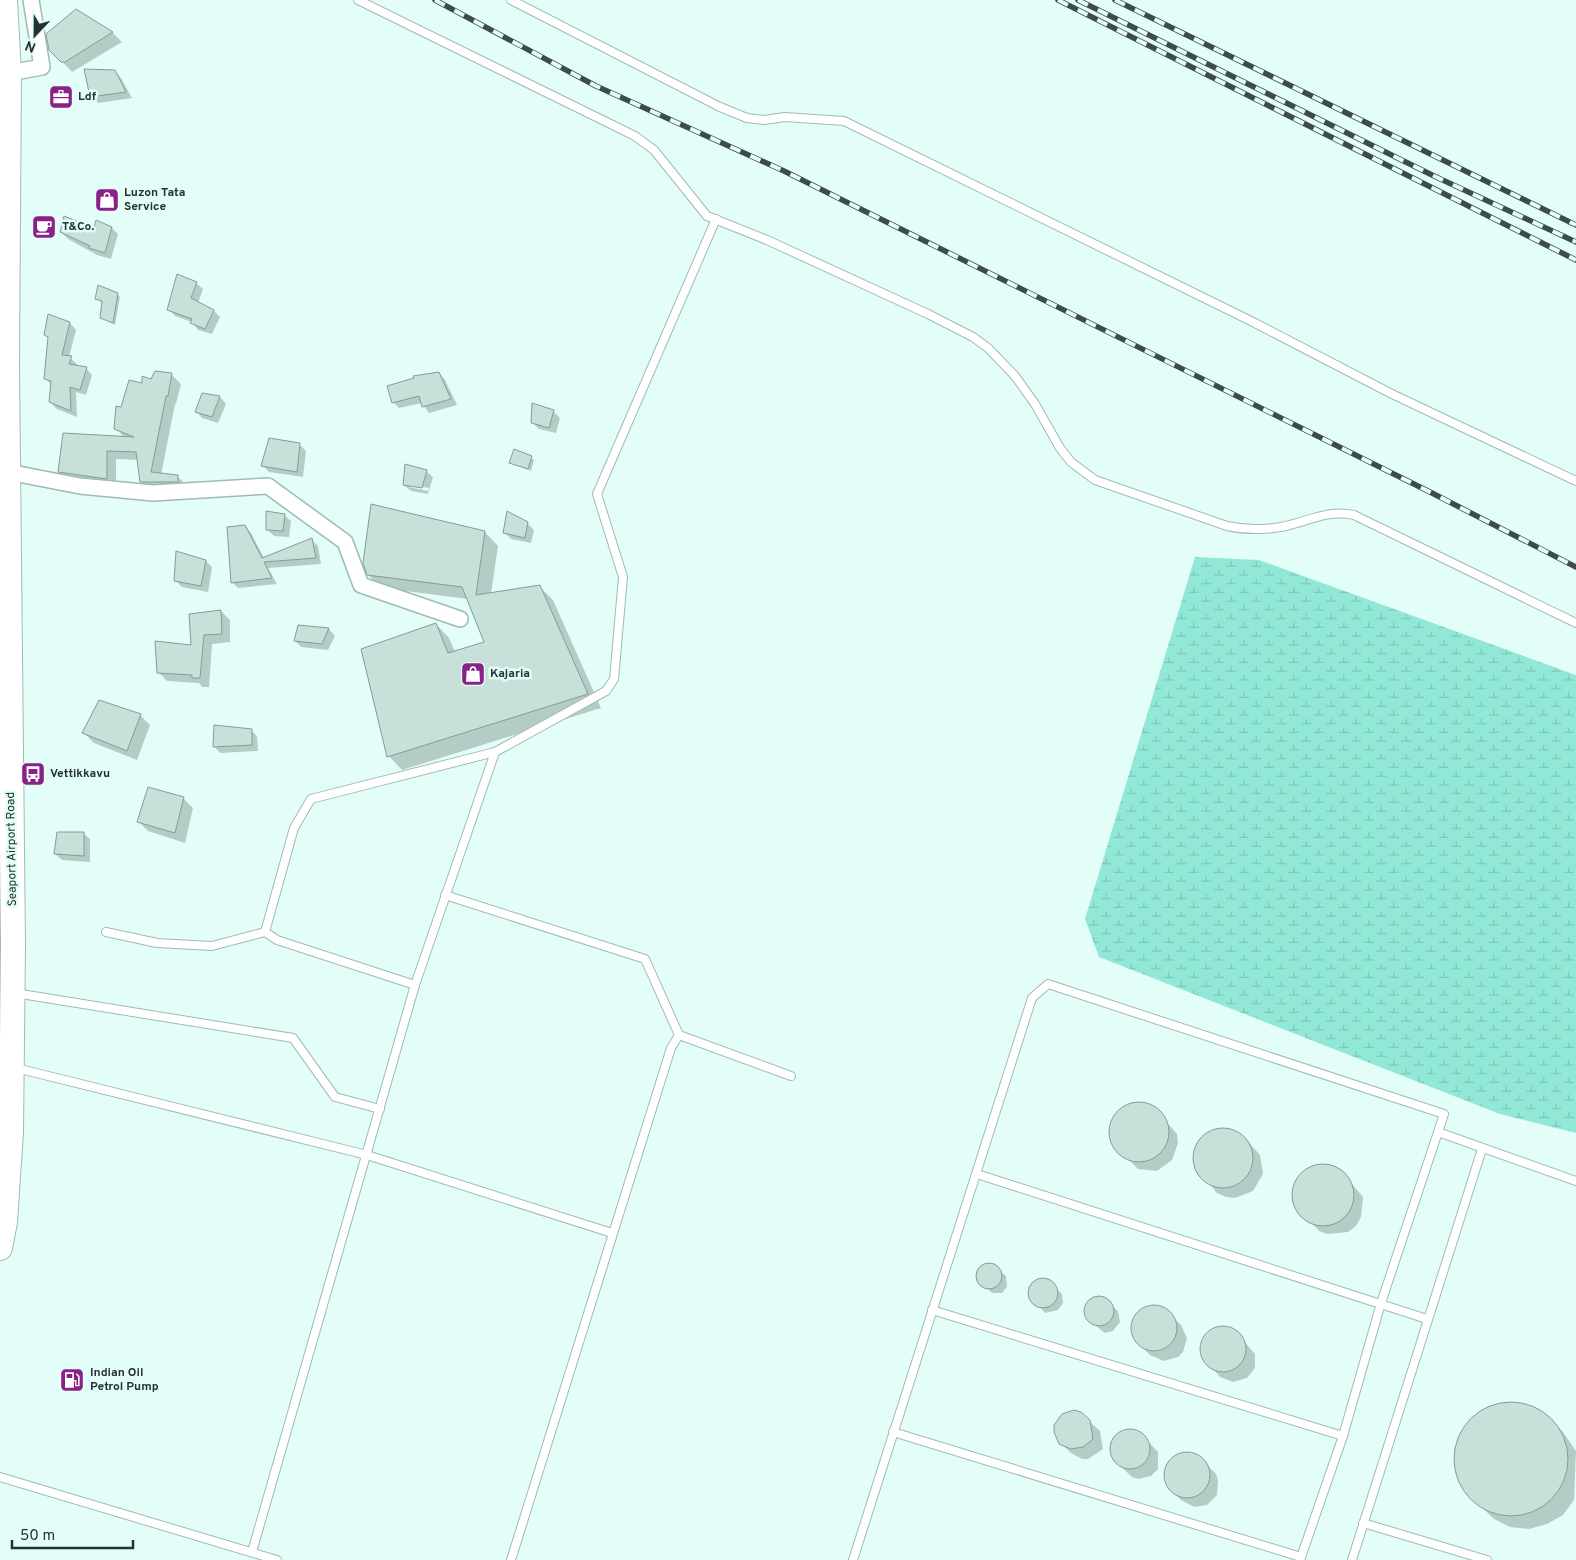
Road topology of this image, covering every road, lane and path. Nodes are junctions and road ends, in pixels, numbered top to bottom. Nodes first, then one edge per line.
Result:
1 (5, 0) edge
2 (31, 0) edge
3 (358, 0) edge
4 (511, 0) edge
5 (4, 73) edge
6 (716, 219) junction
7 (8, 472) junction
8 (1576, 481) edge
9 (460, 619) dead end
10 (1576, 623) edge
11 (495, 752) junction
12 (6, 825) edge
13 (445, 895) junction
14 (106, 932) dead end
15 (265, 932) junction
16 (415, 985) junction
17 (12, 993) junction
18 (679, 1035) junction
19 (11, 1067) junction
20 (791, 1076) dead end
21 (380, 1109) junction
22 (1438, 1132) junction
23 (1482, 1148) junction
24 (367, 1155) junction
25 (977, 1174) junction
26 (1576, 1180) edge
27 (2, 1222) edge
28 (612, 1233) junction
29 (0, 1248) edge
30 (1381, 1303) junction
31 (932, 1310) junction
32 (1427, 1319) junction
33 (893, 1432) junction
34 (1342, 1436) junction
35 (0, 1477) edge
36 (1363, 1523) junction
37 (252, 1552) junction
38 (1300, 1558) edge
39 (277, 1560) edge
40 (511, 1560) edge
41 (853, 1560) edge
42 (1352, 1560) edge
43 (1487, 1560) edge

1 - 5 main road, Seaport Airport Road
2 - 5 street
3 - 6 lane
4 - 8 lane
5 - 7 main road, Seaport Airport Road
6 - 10 lane
6 - 11 lane
7 - 9 street
7 - 12 main road, Seaport Airport Road
11 - 13 lane
11 - 15 lane
12 - 17 main road, Seaport Airport Road
13 - 16 lane
13 - 18 lane
14 - 15 lane
15 - 16 lane
16 - 21 lane
17 - 19 main road, Seaport Airport Road
17 - 21 lane
18 - 20 lane
18 - 28 lane
19 - 24 lane
19 - 27 main road, Seaport Airport Road
21 - 24 lane
22 - 23 lane
22 - 25 lane
22 - 30 lane
23 - 26 lane
23 - 32 lane
24 - 28 lane
24 - 37 lane
25 - 30 lane
25 - 31 lane
27 - 29 main road, Seaport Airport Road
28 - 40 lane
30 - 32 lane
30 - 34 lane
31 - 33 lane
31 - 34 lane
32 - 36 lane
33 - 38 lane
33 - 41 lane
34 - 38 lane
35 - 37 lane
36 - 42 lane
36 - 43 lane
37 - 39 lane

